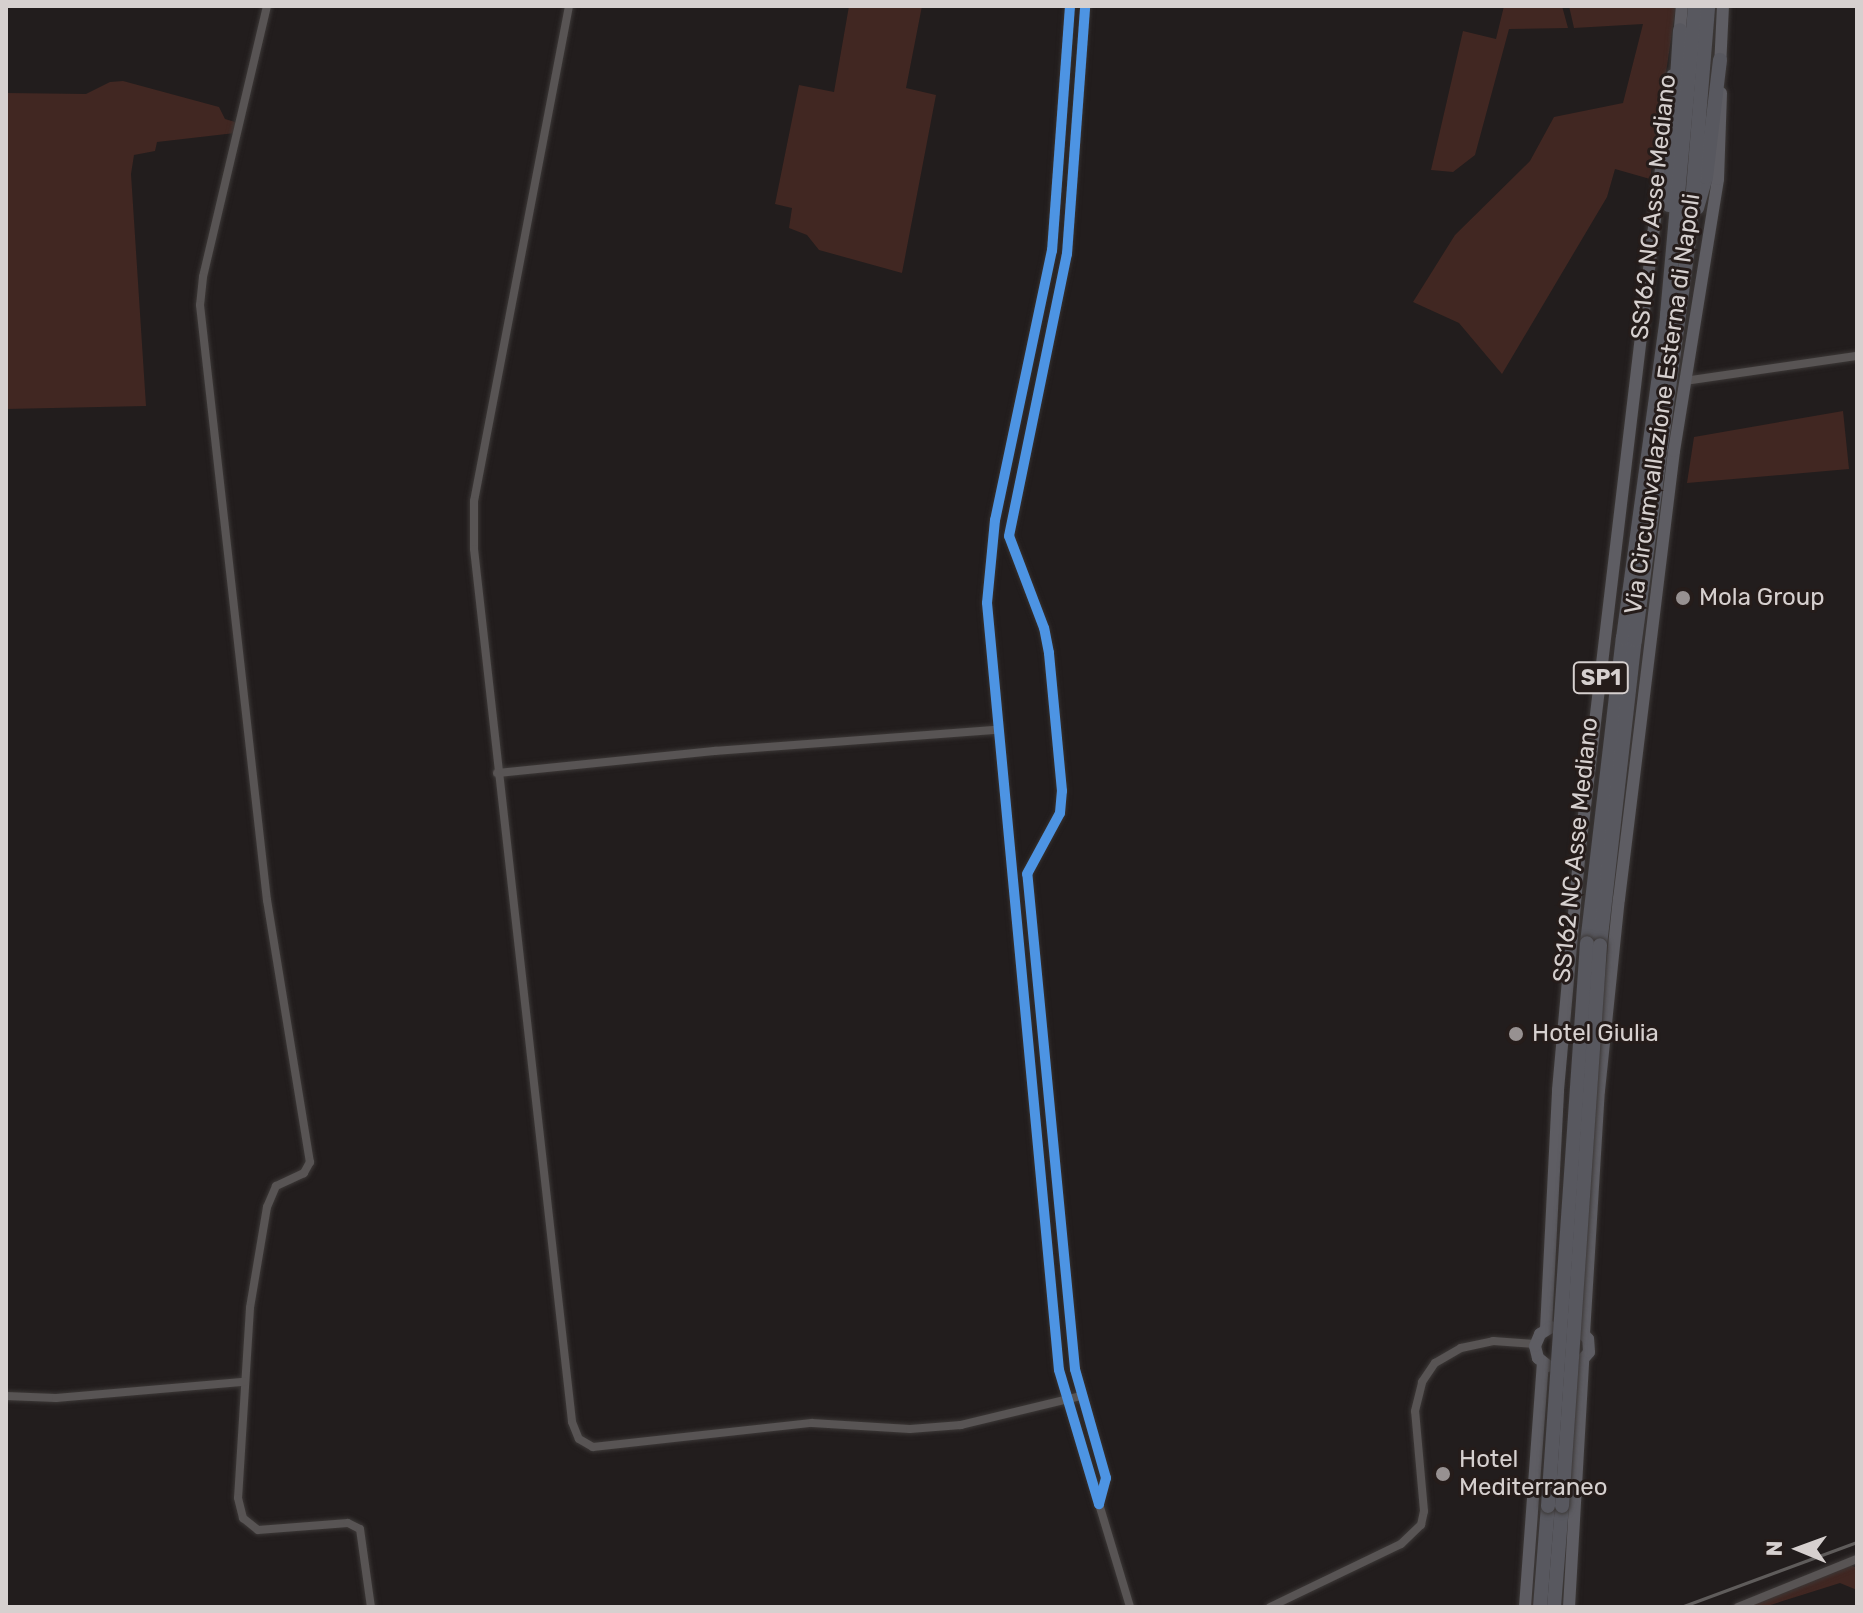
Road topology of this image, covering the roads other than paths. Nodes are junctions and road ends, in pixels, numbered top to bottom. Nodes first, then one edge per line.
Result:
1 (267, 6) edge
2 (569, 6) edge
3 (1070, 6) edge
4 (1085, 6) edge
5 (1682, 6) edge
6 (1695, 6) edge
7 (1708, 6) edge
8 (1723, 6) edge
9 (1680, 30) junction
10 (1720, 60) junction
11 (1689, 239) junction
12 (1667, 315) junction
13 (1857, 356) edge
14 (1685, 381) junction
15 (996, 730) junction
16 (497, 773) junction
17 (1594, 944) junction
18 (1535, 1344) junction
19 (244, 1382) junction
20 (6, 1396) edge
21 (1081, 1396) junction
22 (1065, 1400) junction
23 (1099, 1504) junction
24 (1855, 1561) edge
25 (371, 1607) edge
26 (1130, 1607) edge
27 (1270, 1607) edge
28 (1525, 1607) edge
29 (1540, 1607) edge
30 (1554, 1607) edge
31 (1569, 1607) edge
32 (1738, 1607) edge

1 - 19 street
2 - 16 street
3 - 15 street
4 - 21 street
5 - 9 main road, Via Circumvallazione Esterna di Napoli / SP1
6 - 12 highway, SS162 NC Asse Mediano
7 - 11 highway, SS162 NC Asse Mediano
8 - 10 main road, Via Circumvallazione Esterna di Napoli / SP1
9 - 12 highway
9 - 18 main road, Via Circumvallazione Esterna di Napoli / SP1
10 - 11 highway
10 - 14 main road, Via Circumvallazione Esterna di Napoli / SP1
11 - 17 highway, SS162 NC Asse Mediano
12 - 17 highway, SS162 NC Asse Mediano
13 - 14 street
14 - 31 main road, Via Circumvallazione Esterna di Napoli / SP1
15 - 16 street
15 - 22 street
16 - 22 street
17 - 29 highway, SS162 NC Asse Mediano, bridge
17 - 30 highway, SS162 NC Asse Mediano, bridge
18 - 27 street
18 - 28 main road
19 - 20 street
19 - 25 street
21 - 22 street
21 - 23 street
22 - 23 street
23 - 26 street
24 - 32 street

